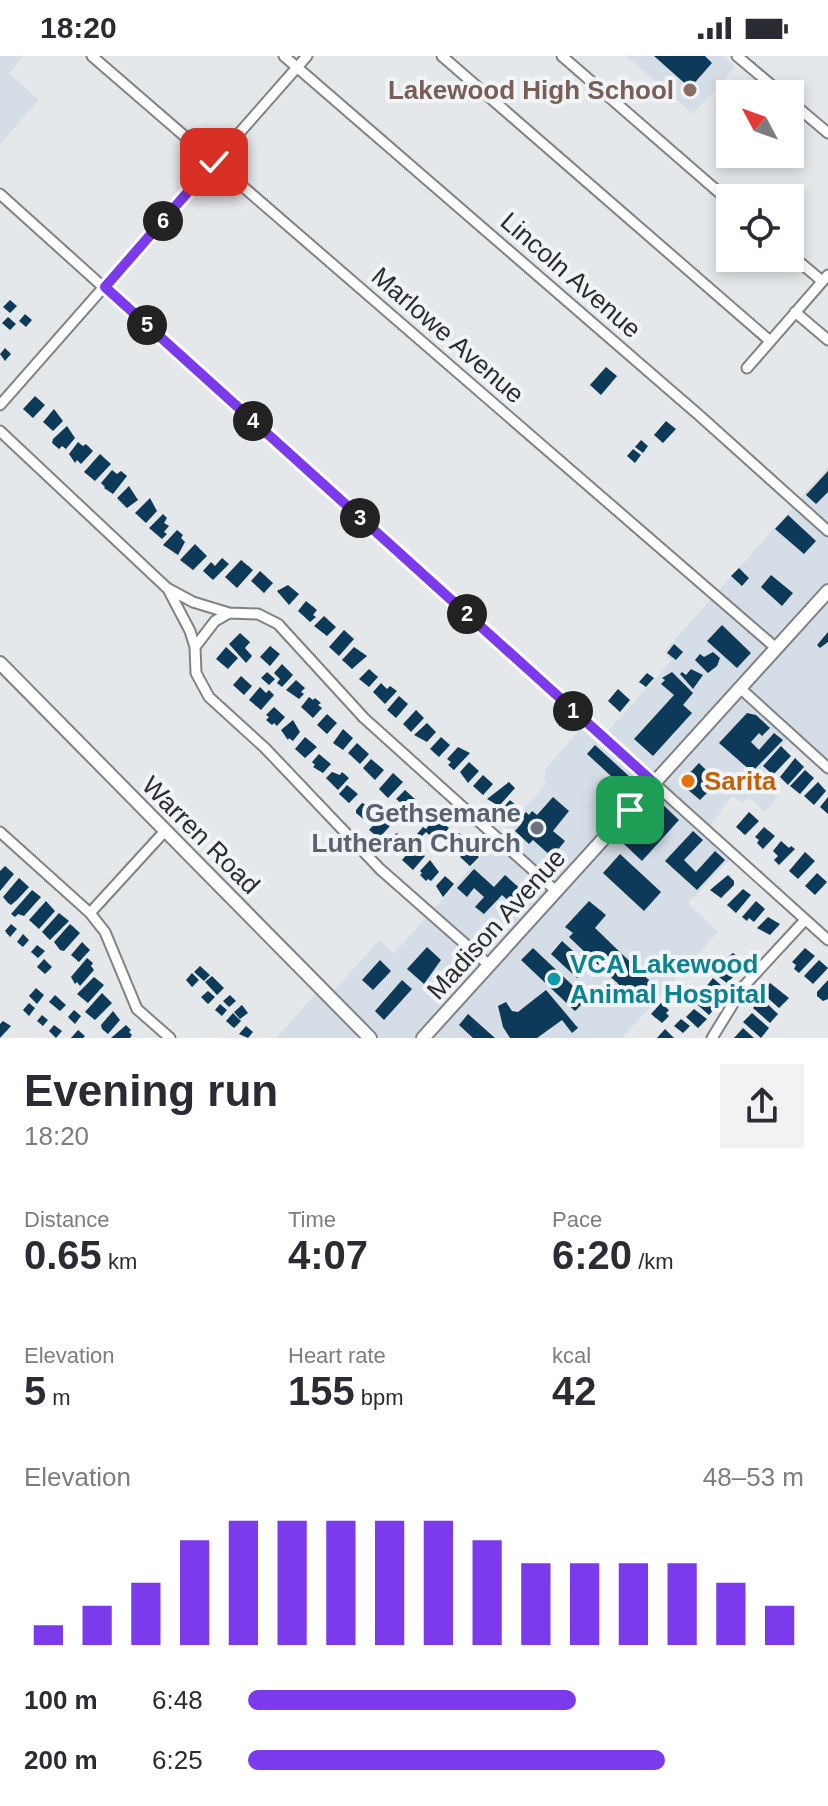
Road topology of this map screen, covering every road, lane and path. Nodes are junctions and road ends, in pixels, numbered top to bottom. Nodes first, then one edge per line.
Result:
1 (92, 56) edge
2 (284, 56) edge
3 (307, 56) edge
4 (442, 56) edge
5 (562, 56) edge
6 (737, 56) edge
7 (297, 68) junction
8 (765, 80) edge
9 (804, 113) edge
10 (828, 133) edge
11 (214, 162) junction
12 (716, 190) edge
13 (0, 194) edge
14 (804, 264) edge
15 (825, 278) edge
16 (105, 287) junction
17 (795, 312) junction
18 (828, 340) edge
19 (770, 341) junction
20 (747, 368) dead end
21 (0, 405) edge
22 (0, 431) edge
23 (828, 531) edge
24 (167, 588) junction
25 (828, 591) edge
26 (229, 613) junction
27 (195, 647) junction
28 (776, 648) junction
29 (0, 663) edge
30 (740, 688) junction
31 (828, 768) edge
32 (654, 783) junction
33 (165, 831) junction
34 (0, 832) edge
35 (556, 891) junction
36 (90, 913) junction
37 (805, 920) junction
38 (828, 940) edge
39 (489, 965) junction
40 (170, 1038) edge
41 (370, 1038) edge
42 (423, 1038) edge
43 (712, 1038) edge

1 - 11 street, Marlowe Avenue
2 - 7 street, Lincoln Avenue
3 - 7 street
4 - 19 street
5 - 12 street
6 - 8 street
7 - 11 street
7 - 23 street, Lincoln Avenue
9 - 10 street
11 - 16 street
11 - 28 street, Marlowe Avenue
13 - 16 street
14 - 15 street
15 - 17 street
16 - 21 street
16 - 32 street
17 - 18 street
17 - 19 street
19 - 20 street
22 - 24 street
24 - 26 street
24 - 27 street
25 - 28 main road, Madison Avenue
26 - 27 street
26 - 35 street
27 - 39 street
28 - 30 main road, Madison Avenue
29 - 33 main road, Warren Road
30 - 31 street
30 - 32 main road, Madison Avenue
32 - 35 main road, Madison Avenue
32 - 37 street
33 - 36 street
33 - 41 main road, Warren Road
34 - 36 street
35 - 39 main road, Madison Avenue
36 - 40 street
37 - 38 street
37 - 43 street
39 - 42 main road, Madison Avenue

